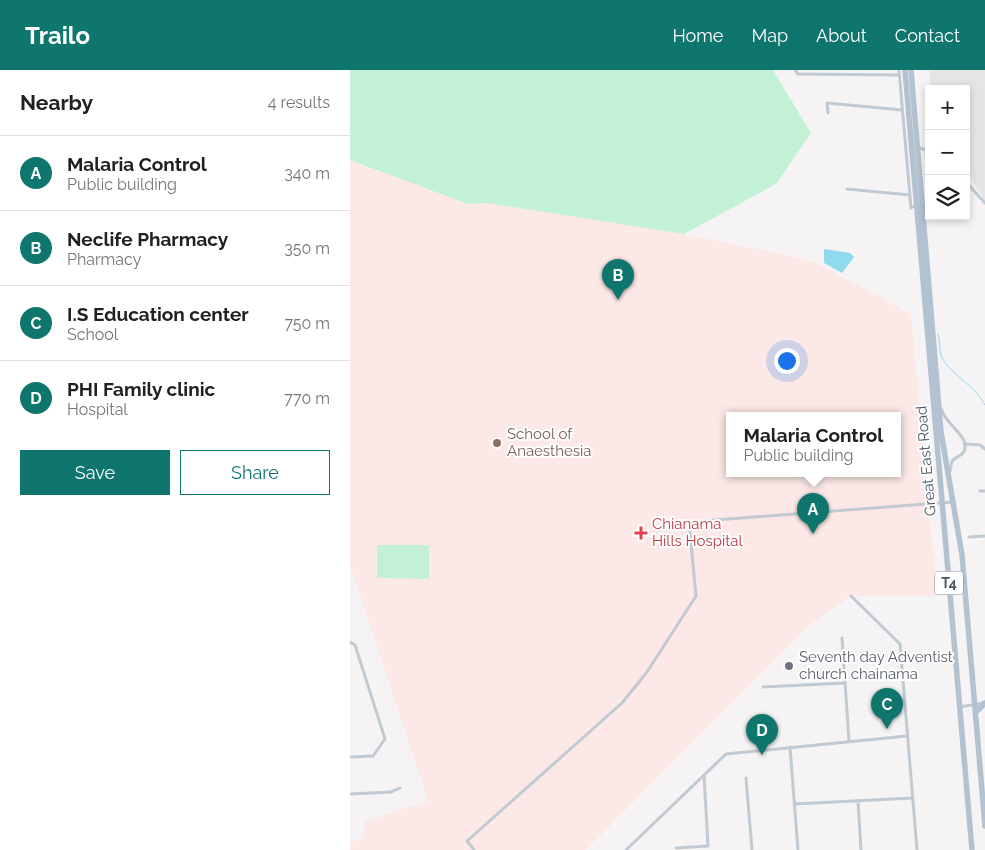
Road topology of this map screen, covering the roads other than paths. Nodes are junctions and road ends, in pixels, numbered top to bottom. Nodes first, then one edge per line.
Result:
1 (795, 70) edge
2 (899, 70) edge
3 (905, 70) edge
4 (910, 70) edge
5 (899, 75) junction
6 (902, 110) junction
7 (828, 113) dead end
8 (917, 147) junction
9 (925, 150) edge
10 (970, 186) edge
11 (847, 189) dead end
12 (910, 196) junction
13 (985, 203) edge
14 (916, 205) junction
15 (936, 375) junction
16 (964, 444) junction
17 (985, 449) edge
18 (985, 490) edge
19 (980, 491) dead end
20 (951, 494) junction
21 (943, 502) junction
22 (952, 502) junction
23 (985, 536) edge
24 (969, 537) dead end
25 (851, 596) dead end
26 (842, 638) dead end
27 (350, 642) edge
28 (845, 683) junction
29 (763, 687) dead end
30 (974, 695) junction
31 (985, 703) edge
32 (975, 704) junction
33 (959, 707) junction
34 (976, 714) junction
35 (907, 736) junction
36 (849, 741) junction
37 (790, 747) junction
38 (350, 757) edge
39 (704, 774) junction
40 (746, 778) dead end
41 (400, 788) dead end
42 (350, 794) edge
43 (913, 798) junction
44 (858, 801) junction
45 (794, 804) junction
46 (985, 826) edge
47 (676, 848) dead end
48 (474, 850) edge
49 (626, 850) edge
50 (752, 850) edge
51 (798, 850) edge
52 (860, 850) edge
53 (917, 850) edge
54 (972, 850) edge

1 - 5 street
2 - 5 street
3 - 14 main road, Great East Road / T4
4 - 8 main road, Great East Road / T4
5 - 6 street
6 - 7 street
6 - 12 street
8 - 9 street
8 - 15 main road, Great East Road / T4
10 - 13 street
11 - 12 street
12 - 14 street
14 - 21 main road, Great East Road / T4
15 - 16 street
15 - 20 main road, Great East Road / T4
16 - 17 street
16 - 20 street
18 - 19 street
20 - 22 main road, Great East Road / T4
21 - 22 street
21 - 33 main road, Great East Road / T4
21 - 48 street
22 - 30 main road, Great East Road / T4
23 - 24 street
25 - 35 street
26 - 28 street
27 - 38 street
28 - 29 street
28 - 36 street
30 - 31 main road
30 - 32 main road, Great East Road / T4
31 - 32 street
31 - 34 main road
32 - 33 street
32 - 34 main road, Great East Road / T4
33 - 54 main road, Great East Road / T4
34 - 46 main road, Great East Road / T4
35 - 36 street
35 - 43 street
36 - 37 street
37 - 39 street
37 - 45 street
39 - 47 street
39 - 49 street
40 - 50 street
41 - 42 street
43 - 44 street
43 - 53 street
44 - 45 street
44 - 52 street
45 - 51 street

